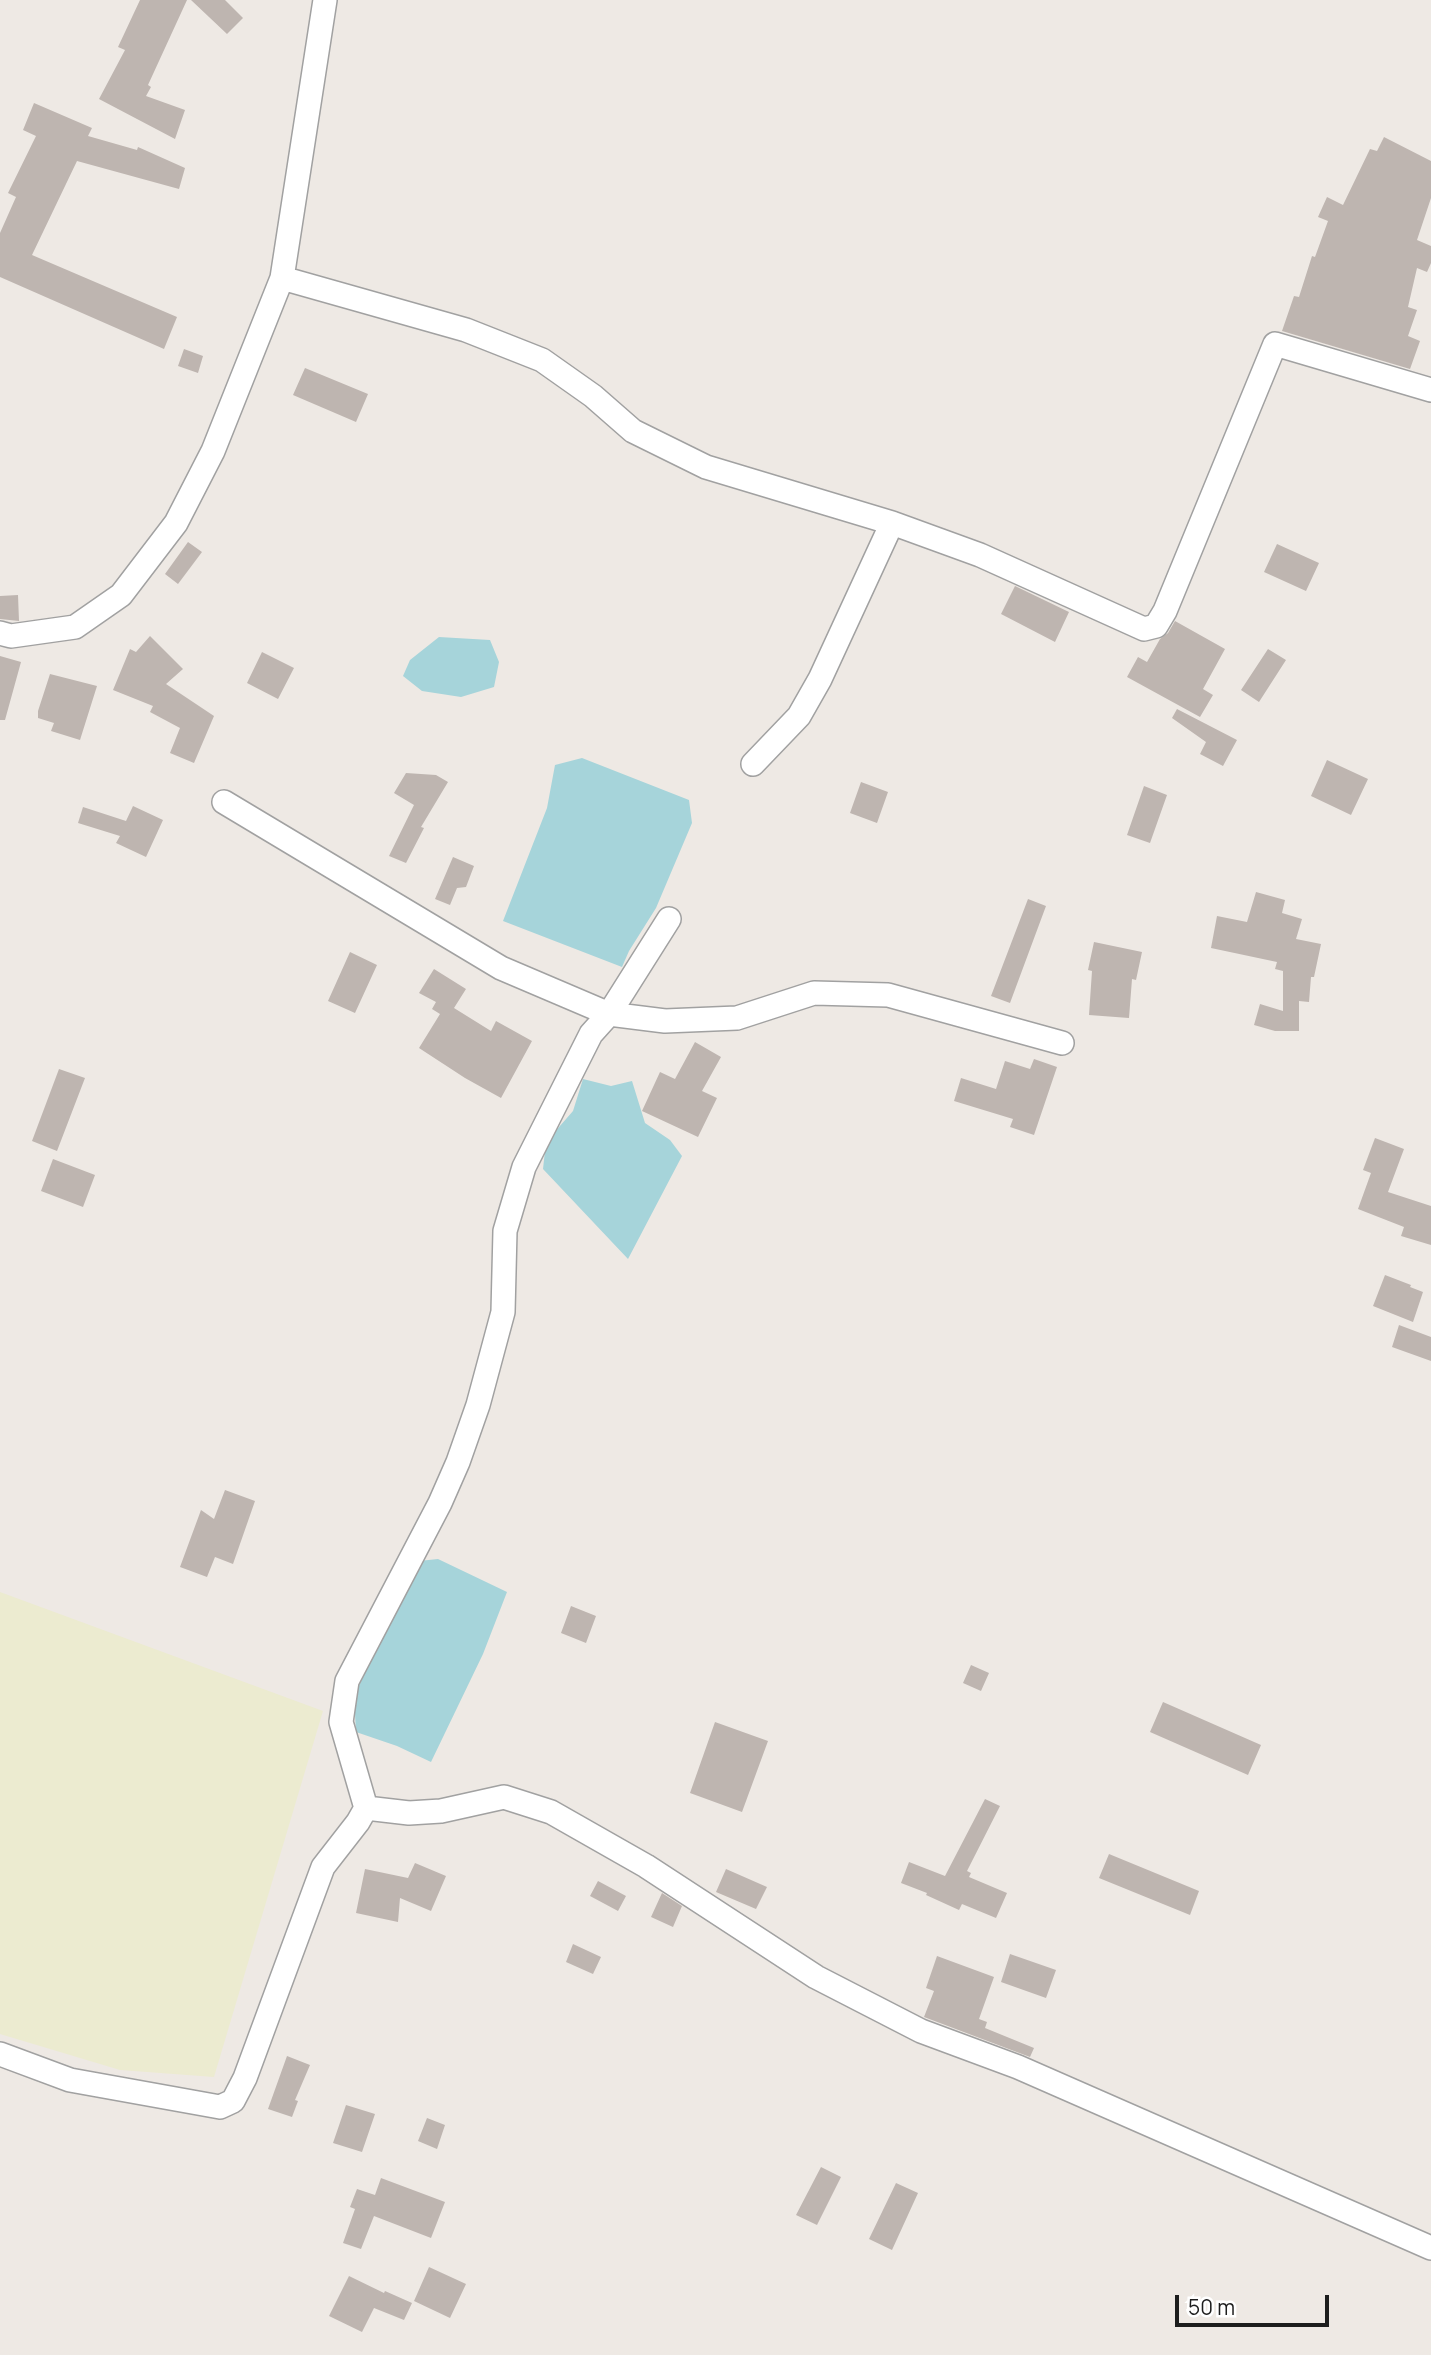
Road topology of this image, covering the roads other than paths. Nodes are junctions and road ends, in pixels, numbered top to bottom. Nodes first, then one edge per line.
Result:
1 (325, 0) edge
2 (282, 278) junction
3 (1431, 390) edge
4 (892, 523) junction
5 (0, 633) edge
6 (753, 764) dead end
7 (224, 802) dead end
8 (669, 919) dead end
9 (609, 1014) junction
10 (1062, 1043) dead end
11 (366, 1808) junction
12 (0, 2054) edge
13 (1431, 2248) edge

1 - 2 street
2 - 4 street
2 - 5 street
3 - 4 street
4 - 6 street
7 - 9 street
8 - 9 street
9 - 10 street
9 - 11 street
11 - 12 street
11 - 13 street

